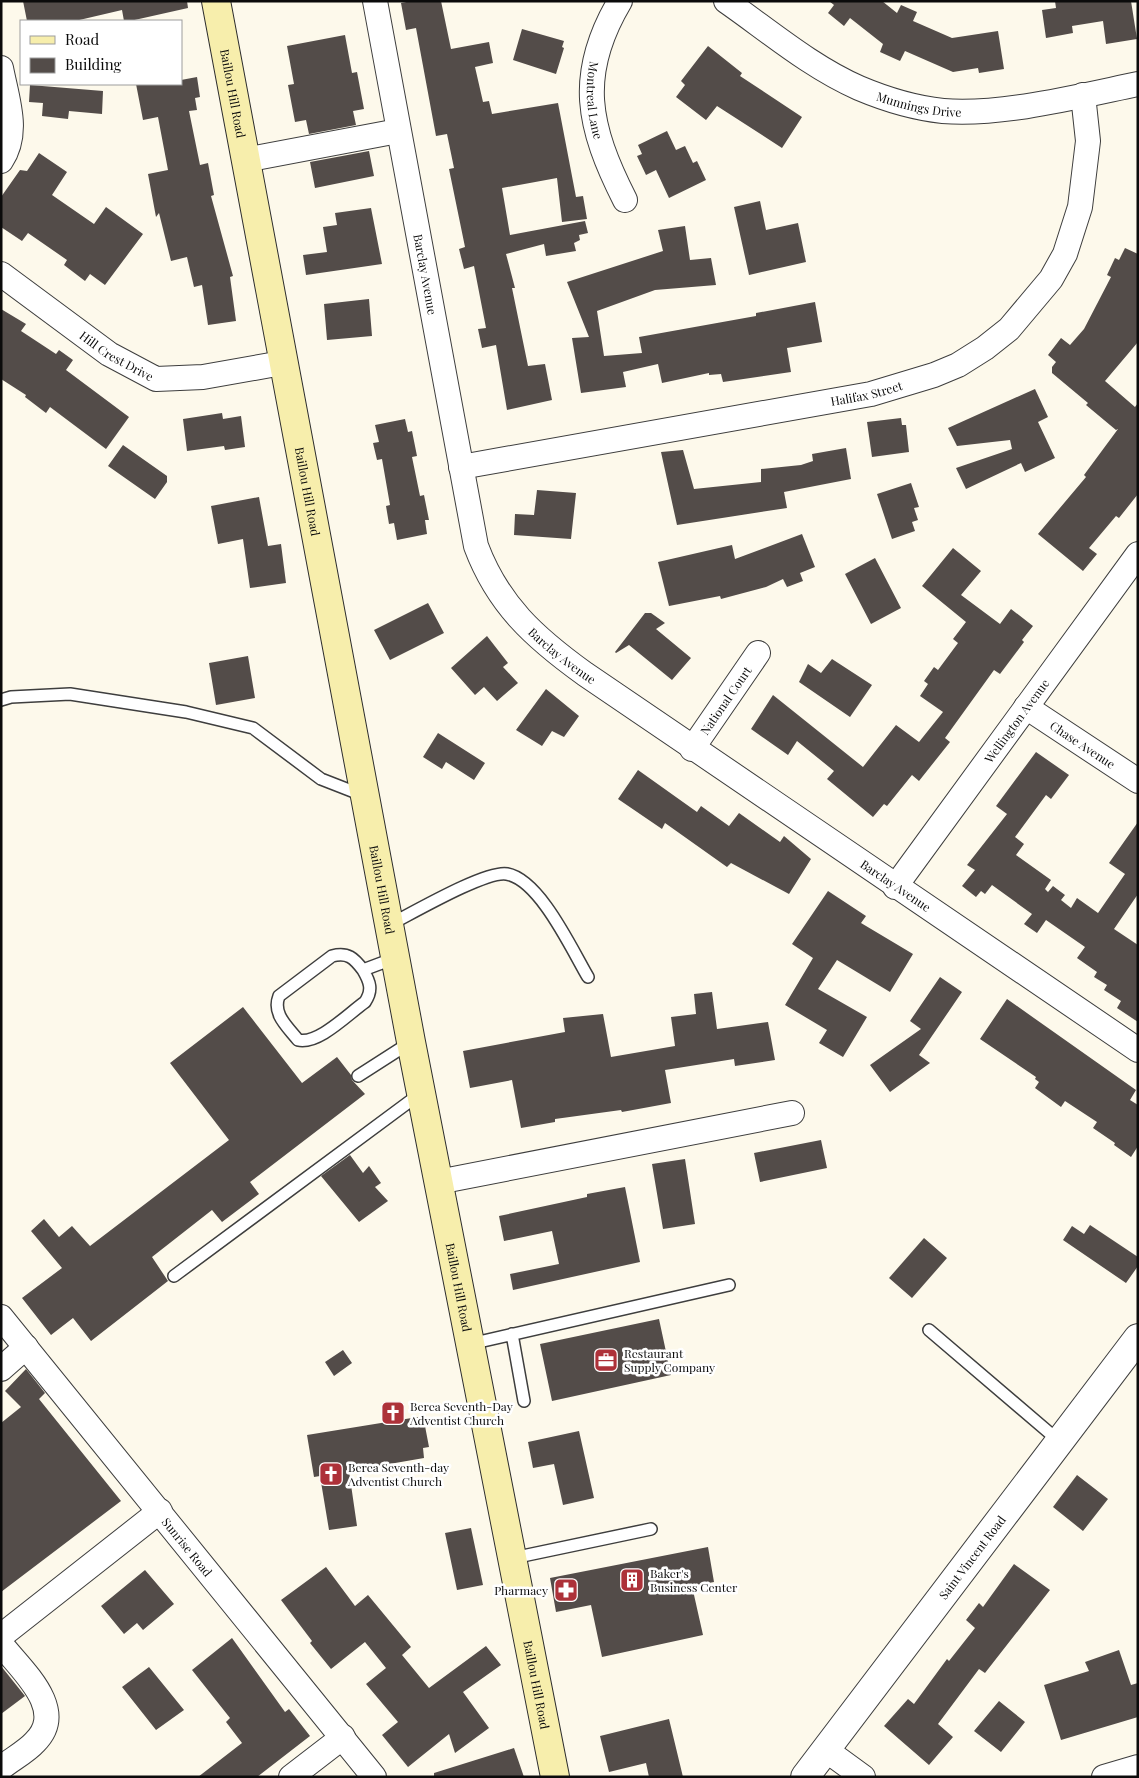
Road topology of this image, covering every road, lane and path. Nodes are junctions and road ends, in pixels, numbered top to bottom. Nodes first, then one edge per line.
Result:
1 (216, 1) edge
2 (374, 1) edge
3 (620, 1) edge
4 (726, 1) edge
5 (1, 68) edge
6 (1138, 84) edge
7 (1083, 95) junction
8 (398, 131) junction
9 (245, 160) junction
10 (1, 161) edge
11 (625, 200) dead end
12 (1, 274) edge
13 (282, 363) junction
14 (461, 467) junction
15 (1138, 554) edge
16 (758, 653) dead end
17 (1, 700) edge
18 (1026, 707) junction
19 (692, 749) junction
20 (1138, 781) edge
21 (364, 795) junction
22 (895, 887) junction
23 (388, 925) junction
24 (395, 958) junction
25 (363, 970) junction
26 (588, 977) dead end
27 (411, 1042) junction
28 (1138, 1050) edge
29 (358, 1076) dead end
30 (421, 1093) junction
31 (792, 1112) dead end
32 (438, 1182) junction
33 (174, 1276) dead end
34 (729, 1285) dead end
35 (1, 1317) edge
36 (929, 1330) dead end
37 (512, 1334) junction
38 (1138, 1338) edge
39 (470, 1344) junction
40 (26, 1347) junction
41 (1, 1369) edge
42 (524, 1401) dead end
43 (1059, 1441) junction
44 (160, 1511) junction
45 (651, 1529) dead end
46 (513, 1558) junction
47 (1, 1636) edge
48 (1, 1644) edge
49 (343, 1737) junction
50 (826, 1750) junction
51 (1138, 1767) edge
52 (1, 1768) edge
53 (291, 1777) edge
54 (374, 1777) edge
55 (555, 1777) edge
56 (805, 1777) edge
57 (863, 1777) edge
58 (1104, 1777) edge

1 - 9 main road, Baillou Hill Road
2 - 8 street, Barclay Avenue
3 - 11 street, Montreal Lane
4 - 7 street, Munnings Drive
5 - 10 street
6 - 7 street, Munnings Drive
7 - 14 street, Halifax Street
8 - 9 street
8 - 14 street, Barclay Avenue
9 - 13 main road, Baillou Hill Road
12 - 13 street, Hill Crest Drive
13 - 21 main road, Baillou Hill Road
14 - 19 street, Barclay Avenue
15 - 18 street, Wellington Avenue
16 - 19 street, National Court
17 - 21 lane
18 - 20 street, Chase Avenue
18 - 22 street, Wellington Avenue
19 - 22 street, Barclay Avenue
21 - 23 main road, Baillou Hill Road
22 - 28 street, Barclay Avenue
23 - 24 main road, Baillou Hill Road
23 - 26 lane
24 - 25 lane
24 - 27 main road, Baillou Hill Road
25 - 25 lane
27 - 29 lane
27 - 30 main road, Baillou Hill Road
30 - 32 main road, Baillou Hill Road
30 - 33 lane
31 - 32 street
32 - 39 main road, Baillou Hill Road
34 - 37 lane
35 - 40 street, Sunrise Road
36 - 43 lane
37 - 39 lane
37 - 42 lane
38 - 43 street, Saint Vincent Road
39 - 46 main road, Baillou Hill Road
40 - 41 street
40 - 44 street, Sunrise Road
43 - 50 street, Saint Vincent Road
44 - 47 street
44 - 49 street, Sunrise Road
45 - 46 lane
46 - 55 main road, Baillou Hill Road
48 - 52 street
49 - 53 street
49 - 54 street, Sunrise Road
50 - 56 street, Saint Vincent Road
50 - 57 street
51 - 58 street

